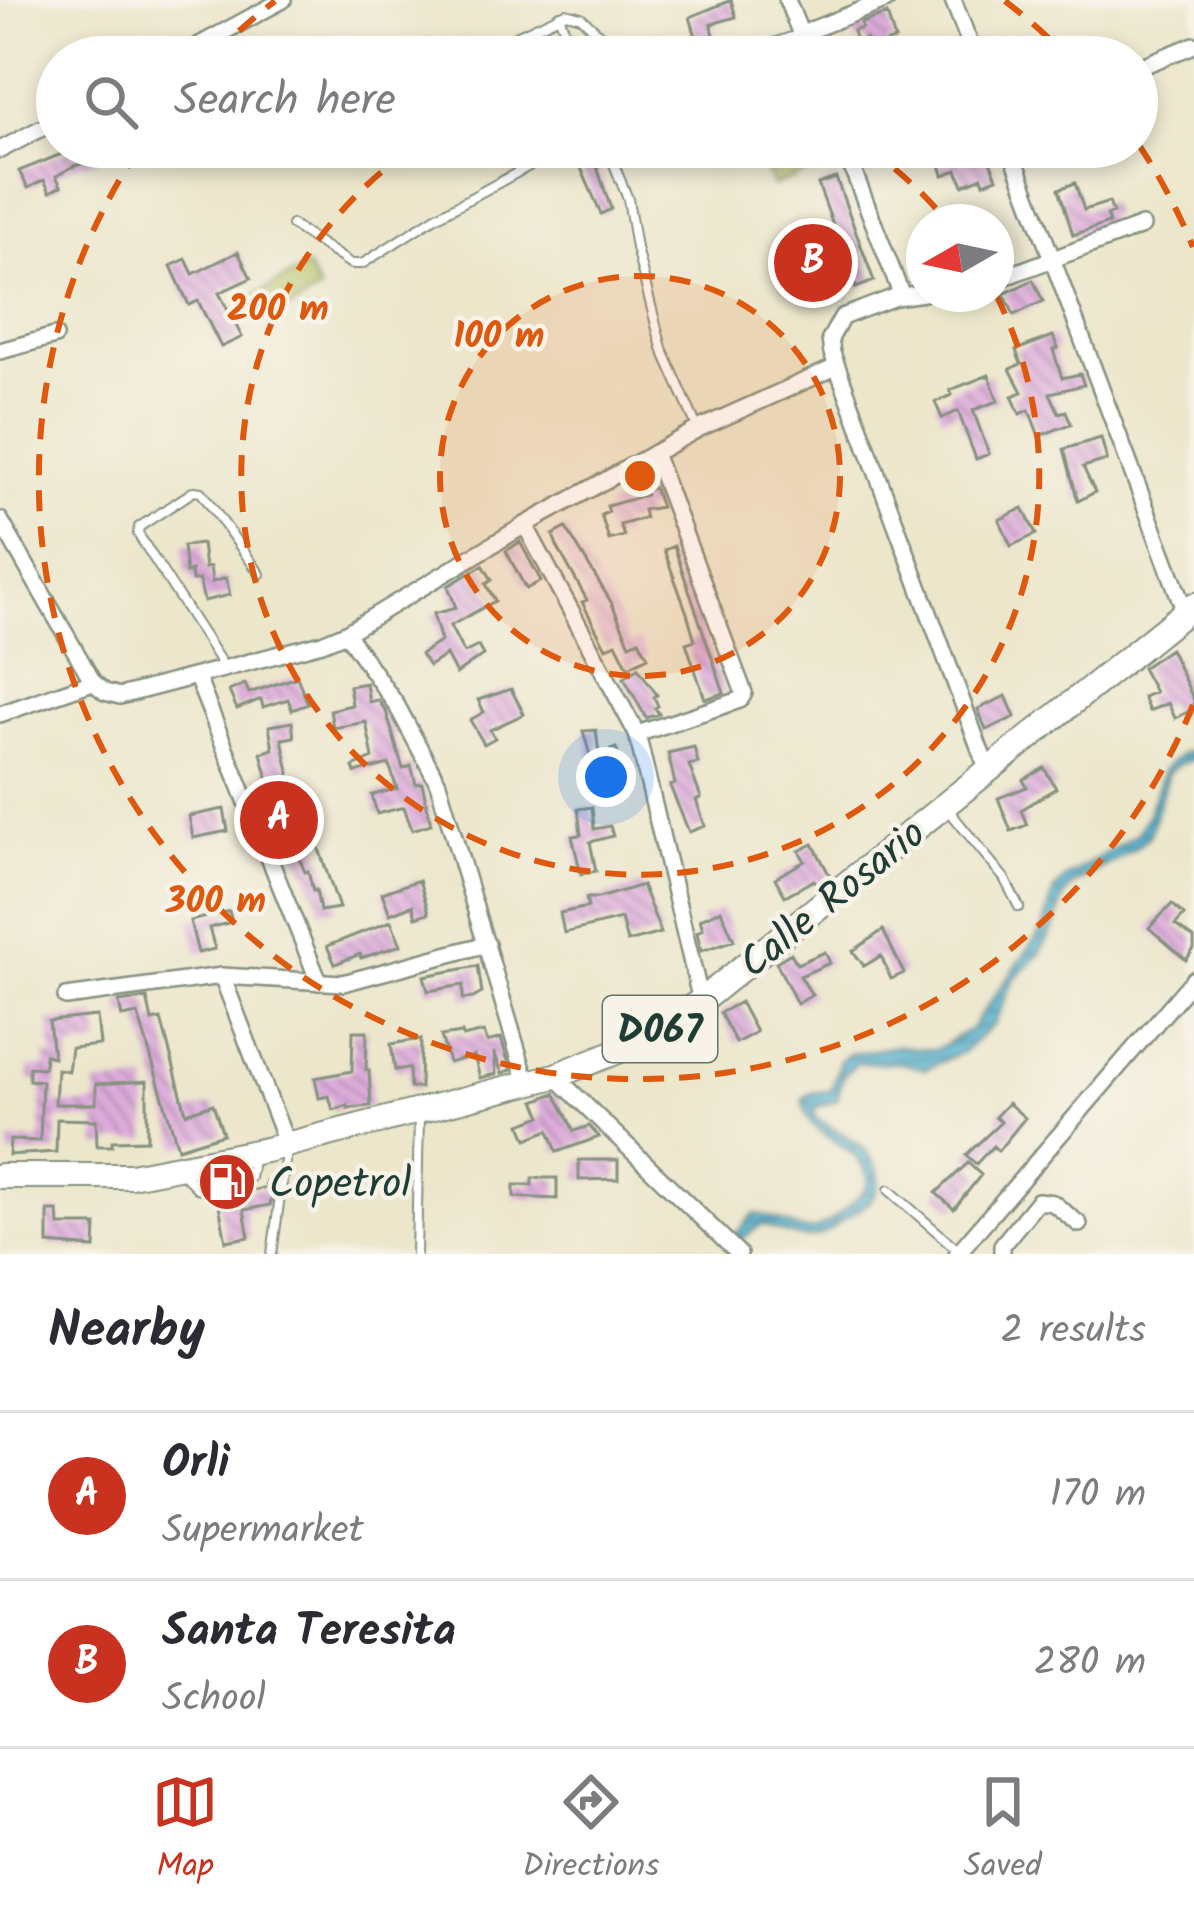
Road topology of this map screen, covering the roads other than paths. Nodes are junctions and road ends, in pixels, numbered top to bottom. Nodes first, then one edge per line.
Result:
1 (284, 0) edge
2 (788, 0) edge
3 (887, 0) edge
4 (953, 0) edge
5 (559, 15) junction
6 (801, 34) junction
7 (216, 36) edge
8 (514, 36) edge
9 (566, 36) edge
10 (601, 36) edge
11 (795, 36) edge
12 (967, 36) edge
13 (1194, 45) edge
14 (1158, 60) edge
15 (36, 132) edge
16 (0, 150) edge
17 (526, 168) edge
18 (615, 168) edge
19 (852, 168) edge
20 (1018, 168) edge
21 (292, 225) dead end
22 (1142, 226) dead end
23 (1052, 259) junction
24 (1014, 273) edge
25 (906, 295) edge
26 (902, 296) junction
27 (55, 336) dead end
28 (0, 351) edge
29 (836, 367) junction
30 (698, 429) junction
31 (654, 453) junction
32 (0, 520) edge
33 (524, 525) junction
34 (260, 574) dead end
35 (1189, 609) edge
36 (346, 633) junction
37 (224, 669) junction
38 (197, 678) junction
39 (93, 682) junction
40 (0, 714) edge
41 (638, 734) junction
42 (988, 771) junction
43 (944, 806) junction
44 (1019, 907) dead end
45 (487, 944) junction
46 (222, 976) junction
47 (1194, 980) edge
48 (319, 982) junction
49 (66, 998) dead end
50 (700, 1001) junction
51 (554, 1076) junction
52 (527, 1083) junction
53 (419, 1111) junction
54 (287, 1145) junction
55 (254, 1153) junction
56 (179, 1169) junction
57 (0, 1176) edge
58 (239, 1185) dead end
59 (889, 1190) dead end
60 (217, 1192) dead end
61 (999, 1202) junction
62 (1020, 1222) junction
63 (1079, 1224) dead end
64 (958, 1252) edge
65 (272, 1254) edge
66 (416, 1254) edge
67 (739, 1254) edge
68 (1002, 1254) edge

1 - 7 street
2 - 6 street
3 - 6 street
4 - 12 street
5 - 8 lane
5 - 9 lane
5 - 10 lane
6 - 11 lane
13 - 14 street
15 - 16 street
17 - 21 lane
18 - 30 lane
19 - 26 street
20 - 23 street
22 - 23 street
23 - 24 street
23 - 35 street
25 - 26 street
26 - 29 street
27 - 28 street
29 - 30 street
29 - 42 street
30 - 31 street
31 - 33 street
31 - 41 street
32 - 39 street
33 - 36 street
33 - 41 street
34 - 37 lane
35 - 42 main road, Calle Rosario / D067
36 - 37 street
36 - 45 street
37 - 38 street
38 - 39 street
38 - 48 street
39 - 40 street
41 - 50 street
42 - 43 main road, Calle Rosario / D067
43 - 44 lane
43 - 50 main road, Calle Rosario / D067
45 - 48 street
45 - 52 street
46 - 48 street
46 - 49 street
46 - 54 street
47 - 61 street
50 - 51 main road, Calle Rosario / D067
51 - 52 main road, Calle Rosario / D067
51 - 67 street
52 - 53 main road, Calle Rosario / D067
53 - 54 main road, Calle Rosario / D067
53 - 66 lane
54 - 55 main road, Calle Rosario / D067
54 - 65 lane
55 - 56 main road, Calle Rosario / D067
55 - 58 lane
56 - 57 main road, Calle Rosario / D067
56 - 60 lane
59 - 64 lane
61 - 62 street
61 - 64 street
62 - 63 street
62 - 68 street

